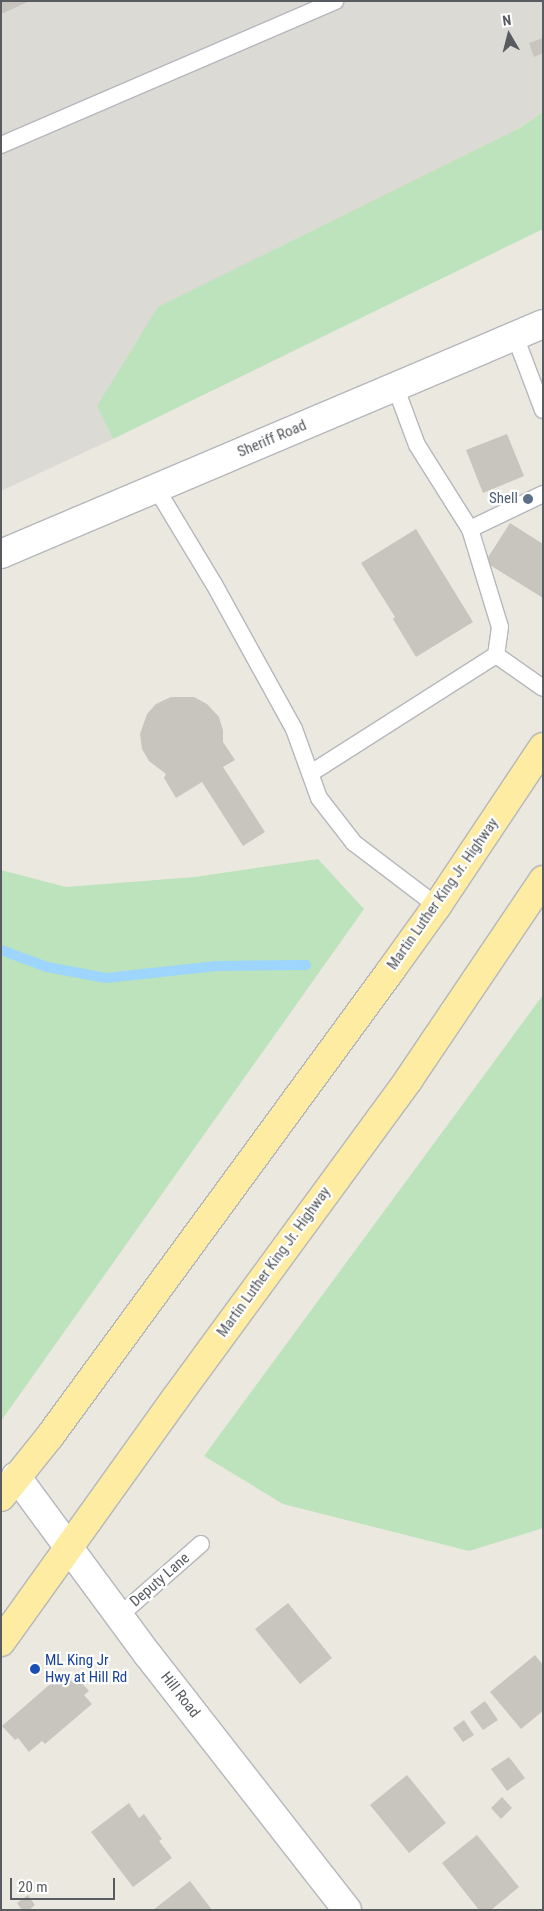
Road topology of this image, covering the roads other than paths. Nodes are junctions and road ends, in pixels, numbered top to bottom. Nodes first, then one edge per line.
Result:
1 (335, 1) edge
2 (1, 145) edge
3 (543, 324) edge
4 (515, 336) junction
5 (395, 386) junction
6 (543, 410) edge
7 (156, 488) junction
8 (543, 494) edge
9 (470, 529) junction
10 (1, 554) edge
11 (496, 655) junction
12 (543, 688) edge
13 (543, 747) edge
14 (311, 773) junction
15 (543, 880) edge
16 (437, 906) junction
17 (9, 1487) edge
18 (201, 1544) dead end
19 (69, 1547) junction
20 (119, 1616) junction
21 (1, 1642) edge
22 (347, 1910) edge

1 - 2 lane
3 - 4 main road, Sheriff Road
4 - 5 main road, Sheriff Road
4 - 6 lane
5 - 7 main road, Sheriff Road
5 - 9 lane
7 - 10 main road, Sheriff Road
7 - 14 lane
8 - 9 lane
9 - 11 lane
11 - 12 lane
11 - 14 lane
13 - 16 main road, Martin Luther King Jr. Highway
14 - 16 lane
15 - 19 main road, Martin Luther King Jr. Highway
16 - 17 main road, Martin Luther King Jr. Highway
17 - 19 main road, Hill Road
18 - 20 lane, Deputy Lane
19 - 20 main road, Hill Road
19 - 21 main road, Martin Luther King Jr. Highway
20 - 22 main road, Hill Road

